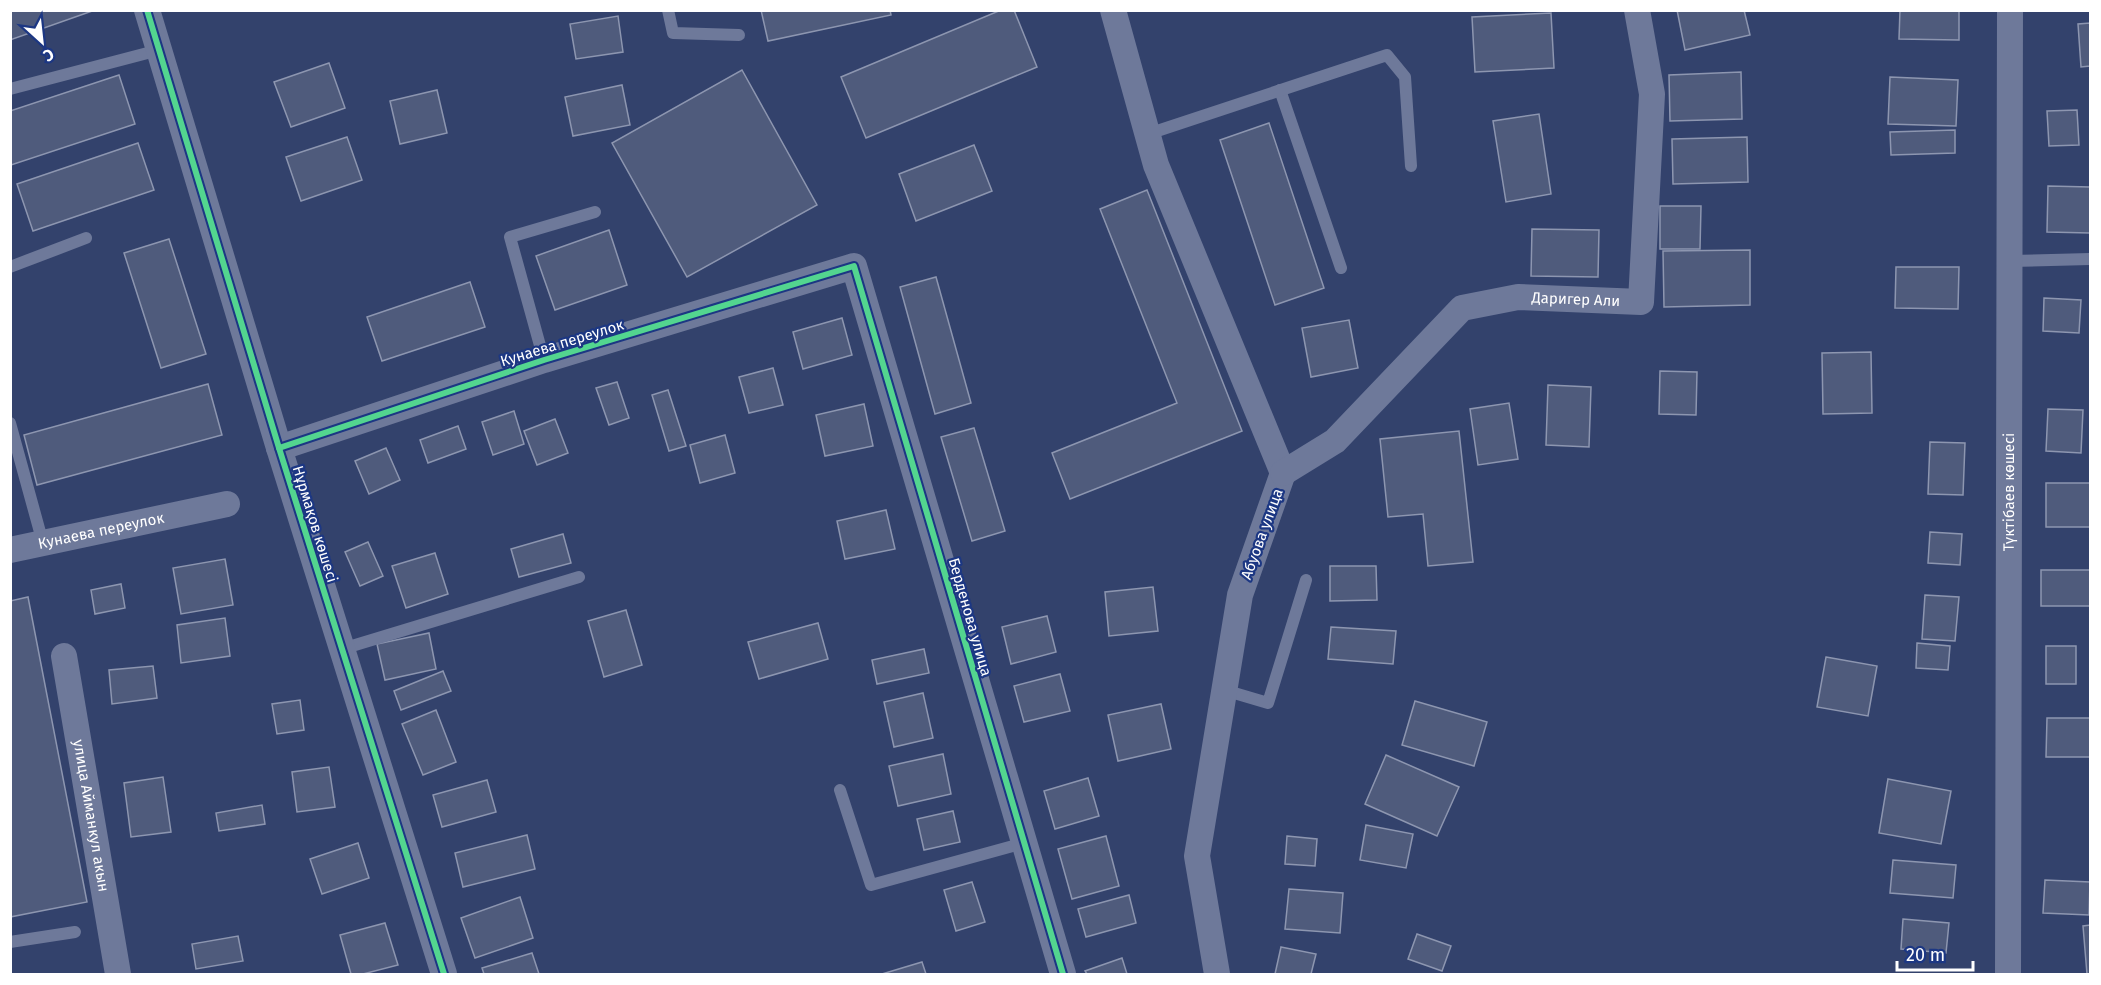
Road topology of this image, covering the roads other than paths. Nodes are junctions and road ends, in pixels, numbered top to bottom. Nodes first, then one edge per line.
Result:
1 (147, 10) edge
2 (668, 10) edge
3 (1113, 10) edge
4 (1637, 10) edge
5 (2010, 10) edge
6 (740, 35) dead end
7 (159, 50) junction
8 (10, 89) edge
9 (1280, 90) junction
10 (1148, 134) junction
11 (1411, 166) dead end
12 (595, 212) dead end
13 (86, 238) dead end
14 (2091, 259) edge
15 (2010, 261) junction
16 (854, 266) joint
17 (10, 267) edge
18 (1341, 268) dead end
19 (544, 360) junction
20 (10, 423) edge
21 (279, 448) junction
22 (1283, 473) junction
23 (227, 504) dead end
24 (43, 543) junction
25 (10, 550) edge
26 (579, 577) dead end
27 (1306, 580) dead end
28 (342, 649) junction
29 (64, 656) dead end
30 (1224, 690) junction
31 (840, 790) dead end
32 (1024, 843) junction
33 (75, 932) dead end
34 (10, 942) edge
35 (118, 975) edge
36 (444, 975) edge
37 (1063, 975) edge
38 (1217, 975) edge
39 (2008, 975) edge

1 - 7 street, Нұрмақов көшесі
2 - 6 lane
3 - 10 street, Абуова улица
4 - 22 street, Даригер Али
5 - 15 street, Түктібаев көшесі
7 - 8 lane
7 - 21 street, Нұрмақов көшесі
9 - 10 lane
9 - 11 lane
9 - 18 lane
10 - 22 street, Абуова улица
12 - 19 lane
13 - 17 lane
14 - 15 lane
15 - 39 street, Түктібаев көшесі
16 - 19 street, Кунаева переулок
16 - 32 street, Берденова улица
19 - 21 street, Кунаева переулок
20 - 24 lane
21 - 28 street, Нұрмақов көшесі
22 - 30 street, Абуова улица
23 - 24 street, Кунаева переулок
24 - 25 street, Кунаева переулок
26 - 28 lane
27 - 30 lane
28 - 36 street, Нұрмақов көшесі
29 - 35 street, улица Айманкул акын
30 - 38 street, Абуова улица
31 - 32 lane
32 - 37 street, Берденова улица
33 - 34 lane

